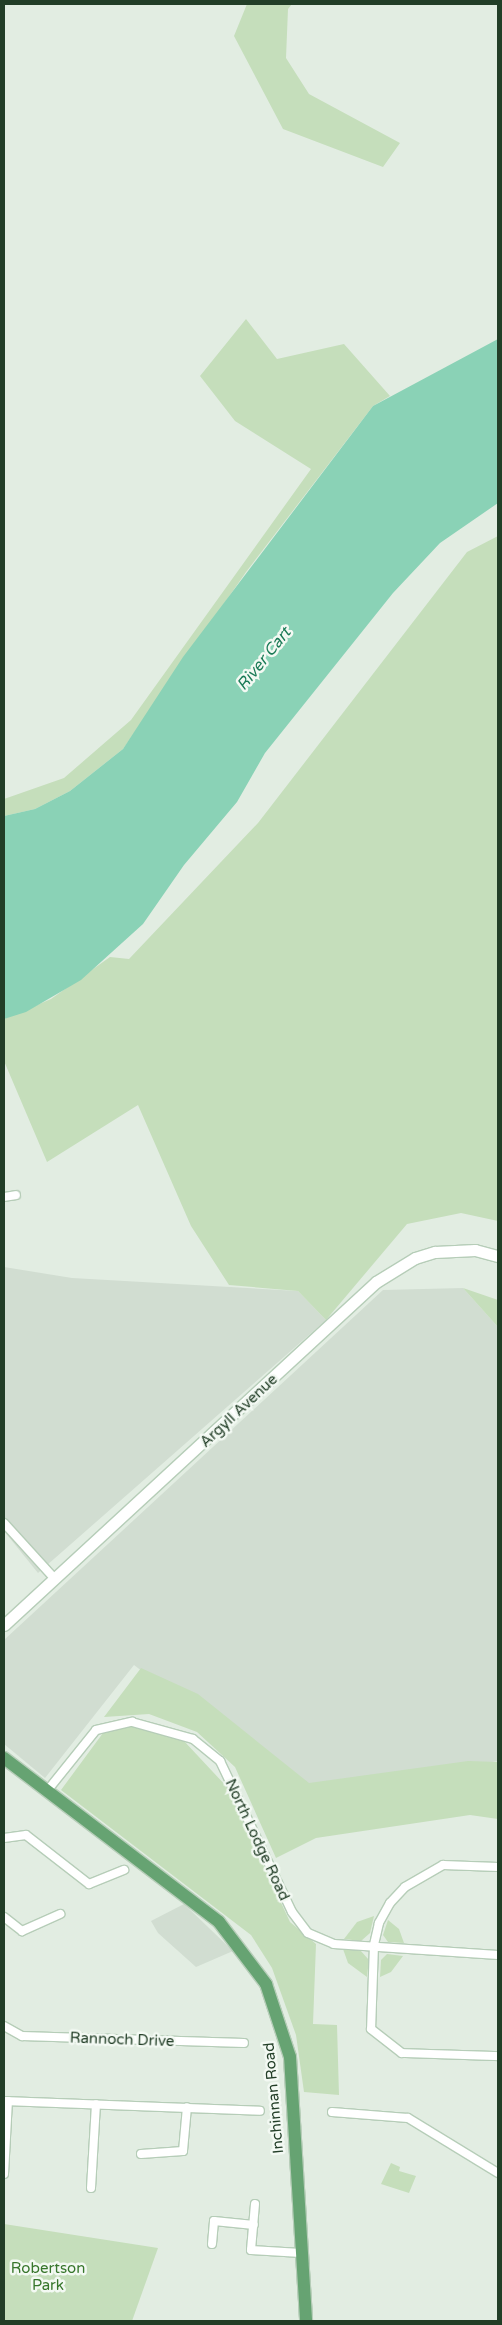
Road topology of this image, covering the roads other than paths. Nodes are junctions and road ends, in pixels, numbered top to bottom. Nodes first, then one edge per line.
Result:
1 (16, 1195) dead end
2 (4, 1197) edge
3 (498, 1256) edge
4 (4, 1523) edge
5 (55, 1579) junction
6 (4, 1625) edge
7 (4, 1758) edge
8 (47, 1791) junction
9 (4, 1838) edge
10 (498, 1868) edge
11 (124, 1870) dead end
12 (60, 1914) dead end
13 (4, 1917) edge
14 (374, 1946) junction
15 (498, 1955) edge
16 (4, 2026) edge
17 (244, 2043) dead end
18 (498, 2056) edge
19 (6, 2101) edge
20 (96, 2104) junction
21 (187, 2107) junction
22 (260, 2111) dead end
23 (332, 2112) dead end
24 (141, 2154) dead end
25 (498, 2173) edge
26 (4, 2174) edge
27 (91, 2188) dead end
28 (255, 2204) dead end
29 (254, 2225) junction
30 (212, 2244) dead end
31 (301, 2253) junction
32 (306, 2321) edge

1 - 2 street
3 - 5 street, Argyll Avenue
4 - 5 street
5 - 6 street, Argyll Avenue
7 - 8 main road, Inchinnan Road
8 - 14 street, North Lodge Road
8 - 31 main road, Inchinnan Road
9 - 11 street
10 - 14 street
12 - 13 street
14 - 15 street, North Lodge Road
14 - 18 street
16 - 17 street, Rannoch Drive
19 - 20 street
19 - 26 street
20 - 21 street
20 - 27 street
21 - 22 street
21 - 24 street
23 - 25 street
28 - 29 street
29 - 30 street
29 - 31 street
31 - 32 main road, Inchinnan Road

